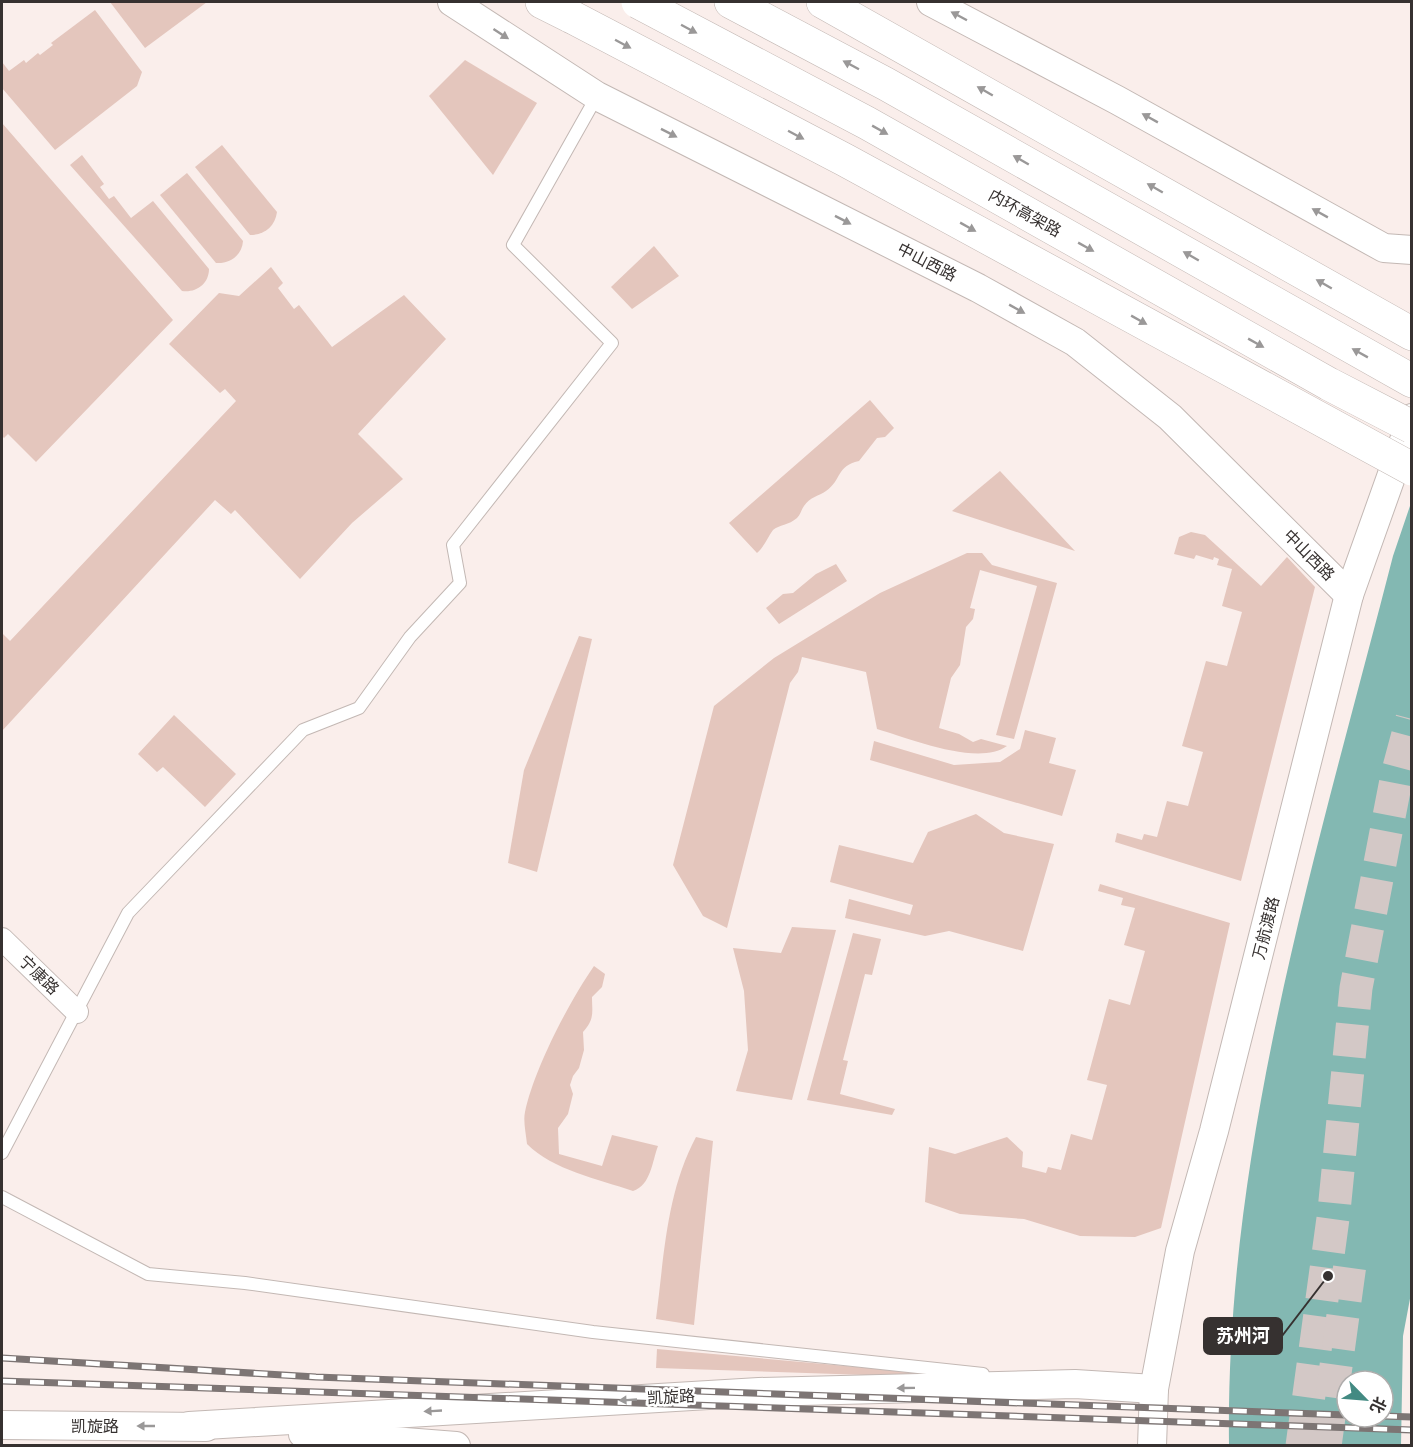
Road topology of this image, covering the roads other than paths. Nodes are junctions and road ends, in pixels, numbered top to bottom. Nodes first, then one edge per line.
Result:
1 (452, 2) edge
2 (542, 2) edge
3 (638, 2) edge
4 (731, 2) edge
5 (824, 2) edge
6 (931, 2) edge
7 (597, 96) junction
8 (1412, 250) edge
9 (1412, 334) edge
10 (1412, 381) edge
11 (1412, 418) edge
12 (1412, 427) edge
13 (1412, 469) edge
14 (1349, 595) junction
15 (2, 939) edge
16 (77, 1012) junction
17 (2, 1153) edge
18 (2, 1197) edge
19 (1075, 1384) junction
20 (1154, 1389) junction
21 (2, 1425) edge
22 (189, 1426) junction
23 (456, 1446) edge
24 (1152, 1446) edge

1 -> 7 street, 中山西路
2 -> 13 main road, bridge
3 -> 12 main road, 内环高架路, bridge
10 -> 4 main road
9 -> 5 main road
8 -> 6 street
7 -> 14 street, 中山西路
7 - 16 lane
11 - 14 street, 万航渡路
14 - 20 street, 万航渡路
15 - 16 street, 宁康路
16 - 17 lane
18 - 19 lane
19 - 20 street, 凯旋路
19 -> 22 street, 凯旋路
20 - 24 street, 万航渡路
22 -> 21 street, 凯旋路
22 - 23 street, 凯旋路

